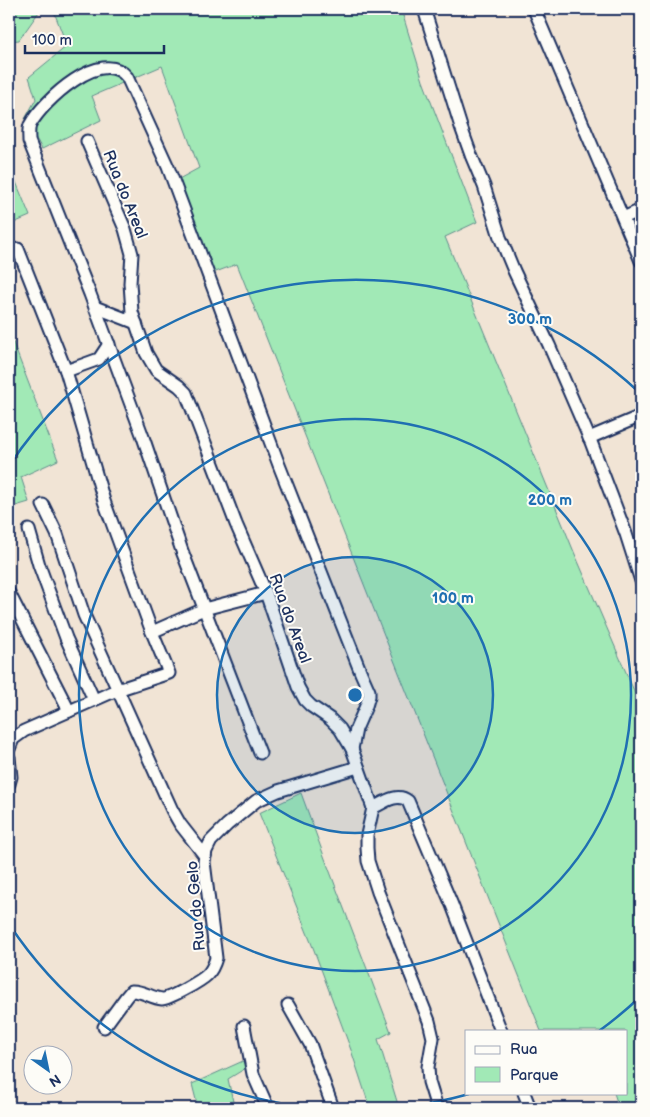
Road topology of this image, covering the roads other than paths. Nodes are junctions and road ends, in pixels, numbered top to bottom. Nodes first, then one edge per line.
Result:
1 (424, 9) edge
2 (534, 9) edge
3 (87, 141) dead end
4 (641, 210) edge
5 (623, 218) junction
6 (18, 249) dead end
7 (641, 261) edge
8 (95, 307) junction
9 (136, 323) junction
10 (109, 344) junction
11 (66, 371) junction
12 (641, 416) edge
13 (589, 438) junction
14 (43, 506) dead end
15 (29, 530) dead end
16 (641, 581) edge
17 (9, 593) edge
18 (266, 593) junction
19 (204, 609) junction
20 (152, 632) junction
21 (117, 690) junction
22 (94, 700) junction
23 (69, 711) junction
24 (9, 749) edge
25 (352, 749) junction
26 (260, 753) dead end
27 (9, 757) edge
28 (358, 767) junction
29 (10, 780) edge
30 (372, 808) junction
31 (205, 856) junction
32 (288, 1004) dead end
33 (244, 1026) dead end
34 (104, 1027) dead end
35 (501, 1030) edge
36 (524, 1094) edge
37 (268, 1108) edge
38 (333, 1108) edge
39 (437, 1108) edge
40 (530, 1108) edge

1 - 13 street
2 - 5 street
3 - 9 street, Rua do Areal
4 - 5 street
5 - 7 street
6 - 11 street
8 - 9 street
8 - 10 street
8 - 25 street
9 - 18 street, Rua do Areal
10 - 11 street
10 - 19 street
11 - 20 street
12 - 13 street
13 - 16 street
14 - 21 street
15 - 22 street
17 - 23 street
18 - 19 street
18 - 25 street, Rua do Areal
19 - 20 street
19 - 26 street
20 - 21 street
21 - 22 street
21 - 31 street
22 - 23 street
23 - 24 street
25 - 28 street, Rua do Areal
27 - 29 street
28 - 30 street, Rua do Areal
28 - 31 street, Rua do Gelo
30 - 35 street
30 - 39 street, Rua do Areal
31 - 34 street, Rua do Gelo
32 - 38 street
33 - 37 street
36 - 40 street

